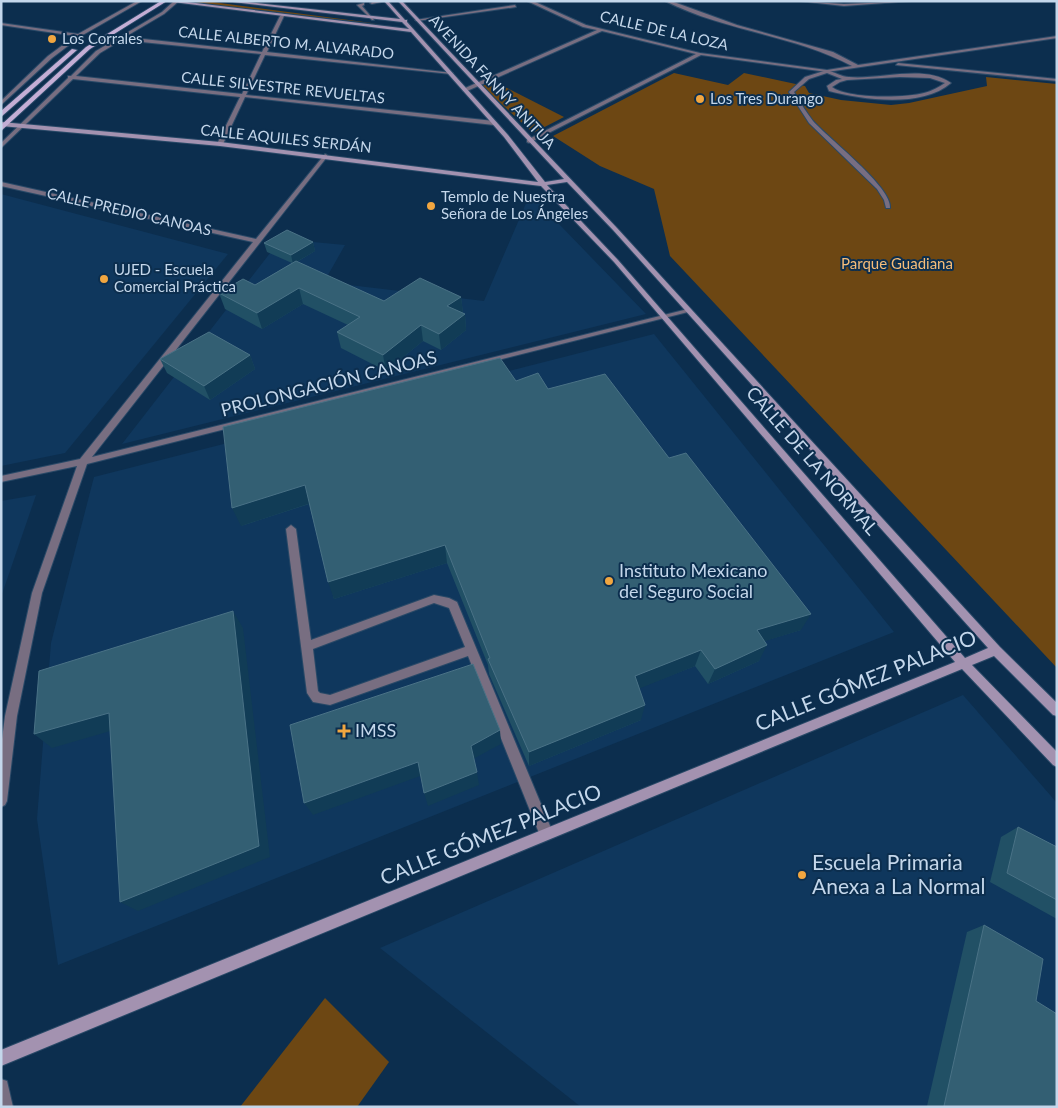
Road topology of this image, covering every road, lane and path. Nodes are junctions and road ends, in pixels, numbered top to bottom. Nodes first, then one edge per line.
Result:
1 (140, 1) edge
2 (153, 1) edge
3 (166, 1) edge
4 (226, 1) edge
5 (385, 1) edge
6 (400, 1) edge
7 (529, 1) edge
8 (667, 1) edge
9 (801, 1) edge
10 (910, 1) edge
11 (176, 2) edge
12 (372, 3) dead end
13 (363, 4) dead end
14 (515, 6) dead end
15 (282, 16) junction
16 (372, 19) junction
17 (417, 20) junction
18 (405, 22) junction
19 (1, 24) edge
20 (383, 28) junction
21 (601, 30) junction
22 (414, 31) junction
23 (426, 31) junction
24 (79, 35) junction
25 (1057, 37) edge
26 (119, 38) junction
27 (98, 52) junction
28 (263, 54) junction
29 (700, 54) junction
30 (72, 62) junction
31 (882, 62) junction
32 (856, 66) junction
33 (828, 71) junction
34 (451, 73) junction
35 (70, 77) junction
36 (847, 79) junction
37 (1057, 80) edge
38 (476, 85) junction
39 (465, 90) junction
40 (241, 97) junction
41 (1, 104) edge
42 (1, 115) edge
43 (494, 123) junction
44 (3, 126) edge
45 (21, 126) junction
46 (506, 136) junction
47 (529, 141) junction
48 (220, 144) junction
49 (1, 146) edge
50 (325, 156) junction
51 (567, 180) junction
52 (1, 184) edge
53 (542, 184) junction
54 (888, 207) dead end
55 (257, 241) junction
56 (688, 310) junction
57 (663, 317) junction
58 (83, 462) junction
59 (1, 479) edge
60 (291, 529) dead end
61 (307, 646) junction
62 (472, 650) junction
63 (996, 650) junction
64 (964, 663) junction
65 (1057, 710) edge
66 (1057, 761) edge
67 (1, 801) edge
68 (546, 833) junction
69 (1, 1058) edge
70 (1, 1088) edge
71 (5, 1107) edge

1 - 24 street
2 - 42 main road
3 - 11 main road
3 - 30 main road
4 - 16 main road
5 - 12 street
5 - 18 main road, AVENIDA FANNY ANITUA
6 - 17 main road, AVENIDA FANNY ANITUA
7 - 21 street, CALLE DE LA LOZA
8 - 32 street
9 - 10 street
11 - 15 main road
11 - 26 street
13 - 16 street
14 - 17 street
15 - 20 main road
15 - 28 street
16 - 18 main road
16 - 20 main road
17 - 18 main road
17 - 23 main road, AVENIDA FANNY ANITUA
18 - 20 main road
18 - 22 main road, AVENIDA FANNY ANITUA
19 - 24 street
20 - 22 main road
21 - 29 street, CALLE DE LA LOZA
21 - 38 street
22 - 23 main road
22 - 34 main road, AVENIDA FANNY ANITUA
23 - 38 main road, AVENIDA FANNY ANITUA
24 - 41 street
25 - 31 street
26 - 27 street
26 - 28 street, CALLE ALBERTO M. ALVARADO
27 - 30 main road
27 - 35 street
28 - 34 street, CALLE ALBERTO M. ALVARADO
28 - 40 street
29 - 33 street, CALLE DE LA LOZA
29 - 47 street
30 - 44 main road
31 - 32 street
31 - 37 street
32 - 33 street
33 - 36 street
33 - 54 street
34 - 39 main road, AVENIDA FANNY ANITUA
35 - 40 street, CALLE SILVESTRE REVUELTAS
35 - 45 street
36 - 36 street
38 - 39 street
38 - 47 main road, AVENIDA FANNY ANITUA
39 - 43 main road, AVENIDA FANNY ANITUA
40 - 43 street, CALLE SILVESTRE REVUELTAS
40 - 48 street
43 - 46 main road, AVENIDA FANNY ANITUA
44 - 45 main road, CALLE AQUILES SERDÁN
45 - 48 main road, CALLE AQUILES SERDÁN
45 - 49 street
46 - 47 main road
46 - 53 main road, AVENIDA FANNY ANITUA
47 - 51 main road, AVENIDA FANNY ANITUA
48 - 50 main road, CALLE AQUILES SERDÁN
50 - 53 main road, CALLE AQUILES SERDÁN
50 - 55 street
51 - 53 main road, CALLE AQUILES SERDÁN
51 - 56 main road, CALLE DE LA NORMAL
52 - 55 street, CALLE PREDIO CANOAS
53 - 57 main road, CALLE DE LA NORMAL
55 - 58 street
56 - 57 street, PROLONGACIÓN CANOAS
56 - 63 main road, CALLE DE LA NORMAL
57 - 58 street, PROLONGACIÓN CANOAS
57 - 64 main road, CALLE DE LA NORMAL
58 - 59 street, PROLONGACIÓN CANOAS
58 - 67 street
60 - 61 street
61 - 62 street
61 - 62 street
62 - 68 street
63 - 64 main road, CALLE GÓMEZ PALACIO
63 - 65 main road, CALLE DE LA NORMAL
64 - 66 main road, CALLE DE LA NORMAL
64 - 68 main road, CALLE GÓMEZ PALACIO
68 - 69 main road, CALLE GÓMEZ PALACIO
70 - 71 street

